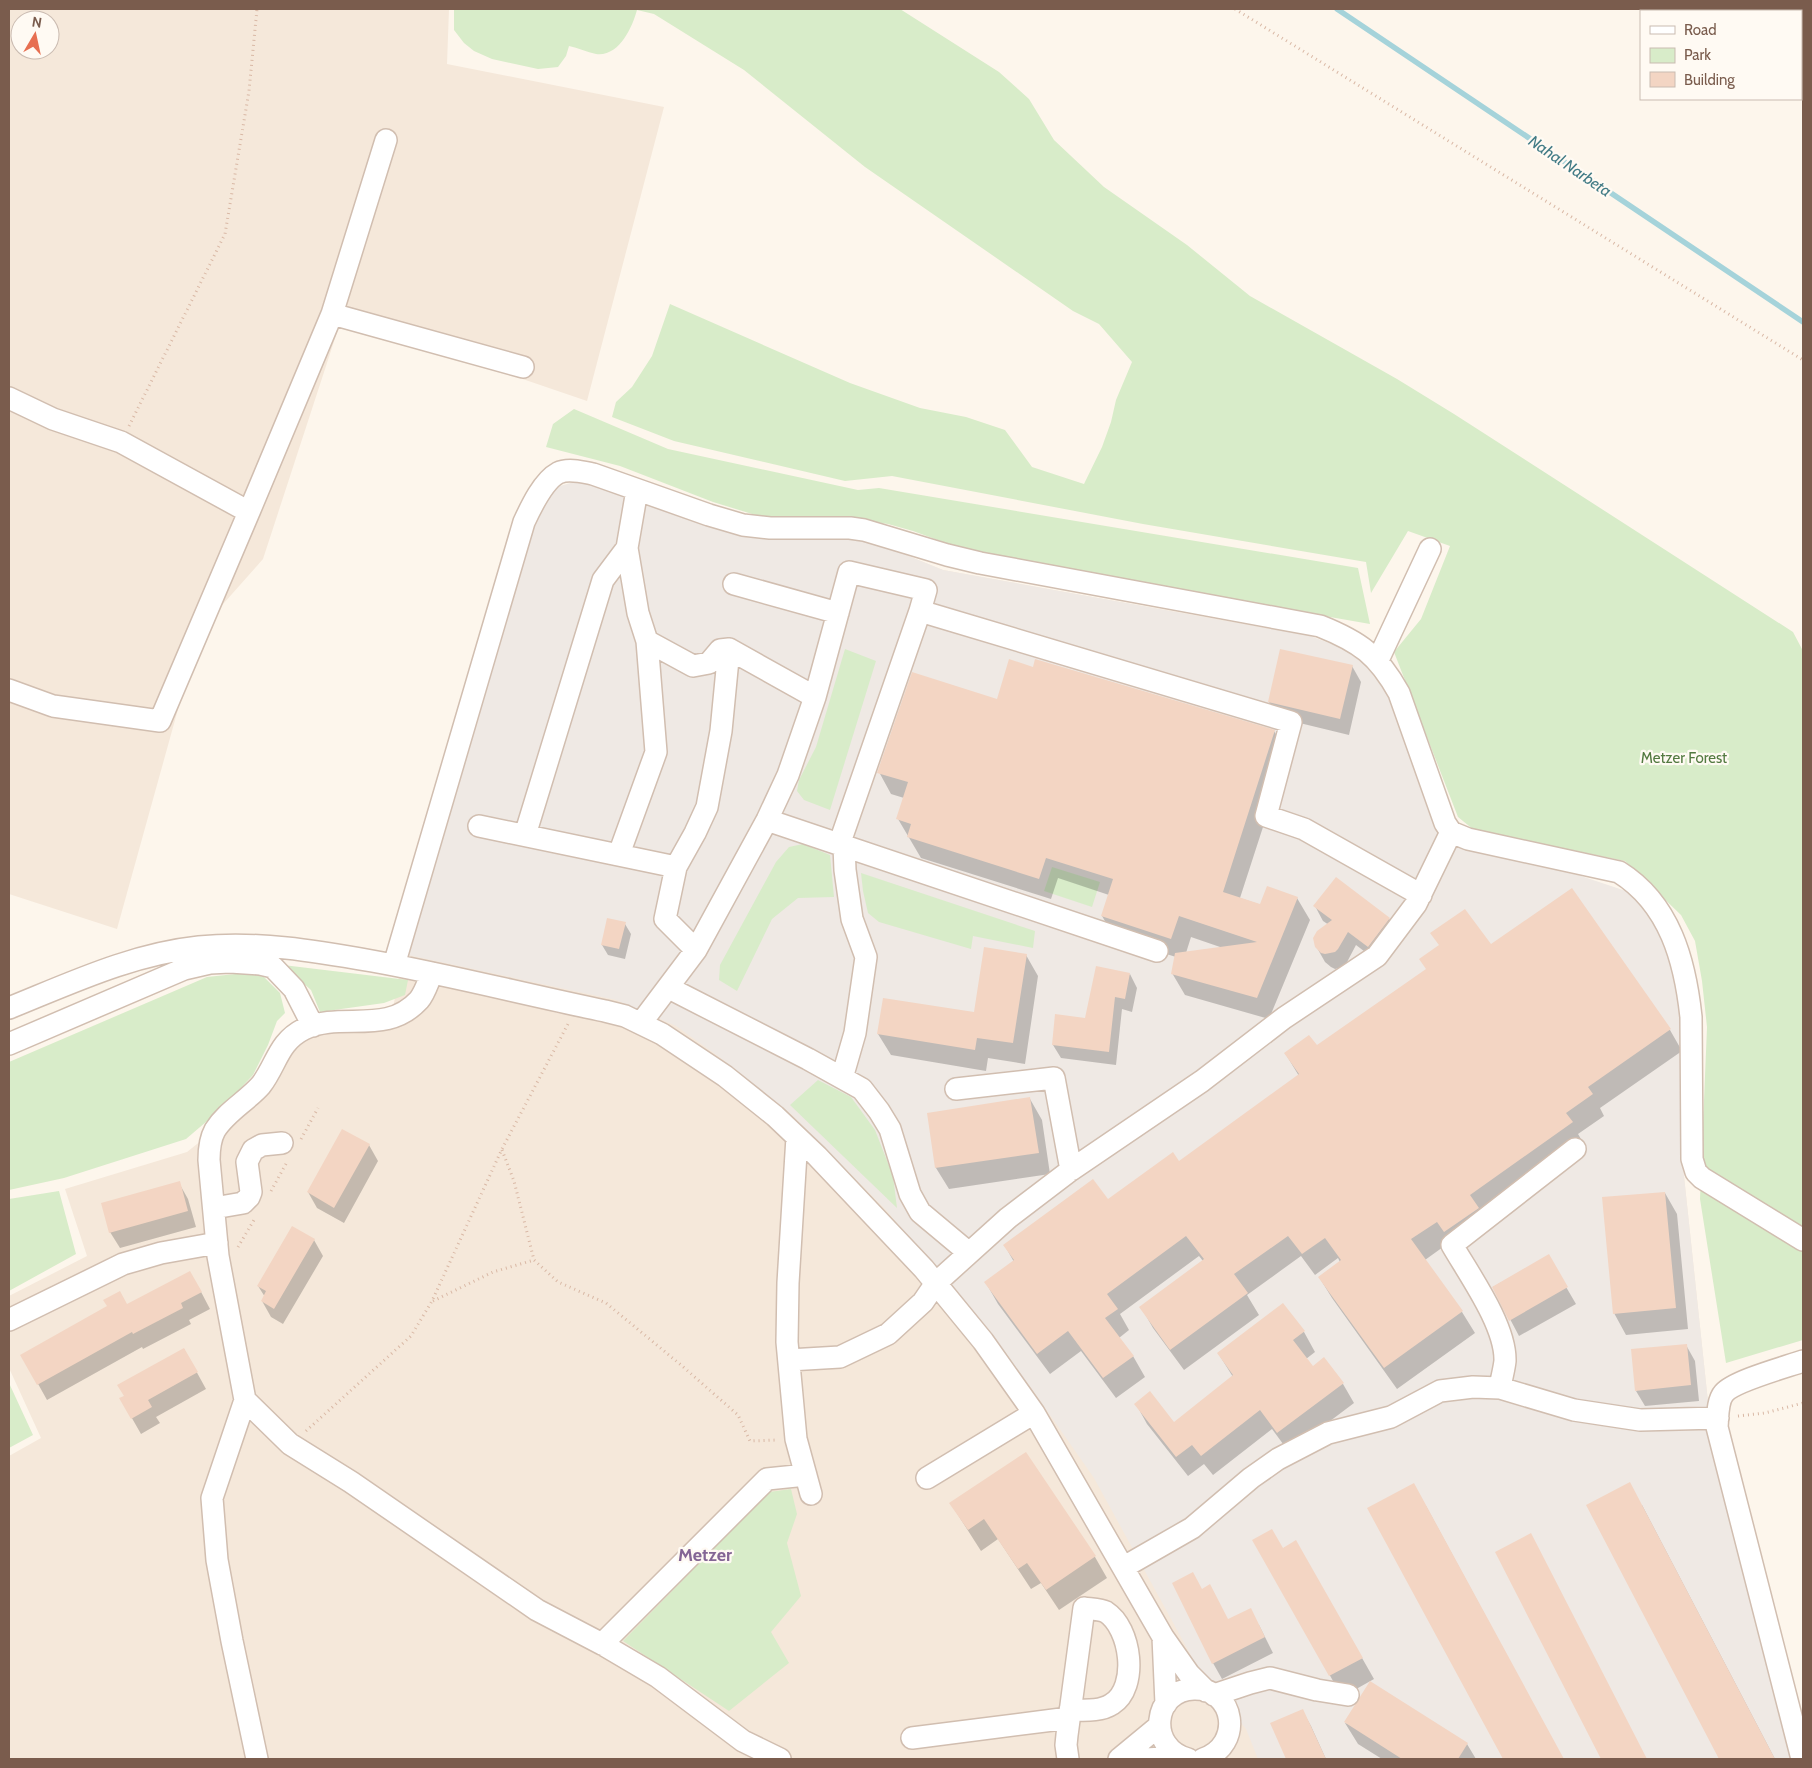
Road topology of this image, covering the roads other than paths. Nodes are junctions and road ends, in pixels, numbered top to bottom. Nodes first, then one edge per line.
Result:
1 (386, 140) dead end
2 (332, 314) junction
3 (523, 367) dead end
4 (9, 398) edge
5 (637, 490) junction
6 (250, 512) junction
7 (627, 548) junction
8 (1430, 549) dead end
9 (734, 584) dead end
10 (920, 611) junction
11 (838, 613) junction
12 (647, 642) junction
13 (729, 649) junction
14 (1378, 660) junction
15 (9, 690) edge
16 (815, 697) junction
17 (767, 820) junction
18 (479, 826) dead end
19 (1451, 832) junction
20 (525, 835) junction
21 (842, 846) junction
22 (618, 854) junction
23 (676, 868) junction
24 (1421, 895) junction
25 (696, 950) junction
26 (1158, 951) dead end
27 (394, 965) junction
28 (432, 973) junction
29 (668, 988) junction
30 (9, 1008) edge
31 (641, 1023) junction
32 (313, 1026) junction
33 (9, 1044) edge
34 (842, 1078) junction
35 (956, 1089) dead end
36 (797, 1137) junction
37 (282, 1143) dead end
38 (1575, 1149) dead end
39 (1071, 1170) junction
40 (214, 1208) junction
41 (1803, 1240) edge
42 (217, 1243) junction
43 (969, 1252) junction
44 (936, 1283) junction
45 (9, 1320) edge
46 (789, 1360) junction
47 (1803, 1361) edge
48 (1500, 1388) junction
49 (245, 1400) junction
50 (1034, 1413) junction
51 (1718, 1418) junction
52 (927, 1478) dead end
53 (1124, 1567) junction
54 (1163, 1637) junction
55 (602, 1644) junction
56 (1270, 1678) junction
57 (1210, 1693) junction
58 (1348, 1695) dead end
59 (1166, 1704) junction
60 (1070, 1714) junction
61 (1230, 1724) junction
62 (1159, 1726) junction
63 (912, 1738) dead end
64 (773, 1758) edge
65 (1184, 1758) edge
66 (258, 1759) edge
67 (1068, 1759) edge
68 (1119, 1759) edge
69 (1146, 1759) edge
70 (1203, 1759) edge
71 (1235, 1759) edge
72 (1802, 1759) edge

1 - 2 street
2 - 3 street
2 - 6 street
4 - 6 street
5 - 7 street
5 - 14 street
5 - 27 street
6 - 15 street
7 - 12 street
7 - 20 street
8 - 14 street
9 - 11 street
10 - 11 street
10 - 21 street
10 - 24 street
11 - 16 street
12 - 13 street
12 - 22 street
13 - 16 street
13 - 23 street
14 - 19 street
16 - 17 street
17 - 21 street
17 - 25 street
18 - 20 street
19 - 24 street
19 - 41 street
20 - 22 street
21 - 26 street
21 - 34 street
22 - 23 street
23 - 25 street
24 - 39 street
25 - 29 street
27 - 28 street
27 - 30 street
28 - 31 street
28 - 32 street
29 - 31 street
29 - 34 street
31 - 36 street
32 - 33 street
32 - 40 street
34 - 43 street
35 - 39 street
36 - 44 street
36 - 46 street
37 - 40 street
38 - 48 street
39 - 43 street
40 - 42 street
42 - 45 street
42 - 49 street
43 - 44 street
44 - 46 street
44 - 50 street
46 - 55 street
47 - 51 street
48 - 51 street
48 - 53 street
49 - 55 street
49 - 66 street
50 - 52 street
50 - 53 street
51 - 72 street
53 - 54 street
54 - 57 street
54 - 59 street
55 - 64 street
56 - 57 street
56 - 58 street
56 - 61 street
57 - 59 street
57 - 61 street
59 - 62 street
60 - 60 street
60 - 63 street
60 - 67 street
61 - 70 street
61 - 71 street
62 - 65 street
62 - 68 street
65 - 69 street

